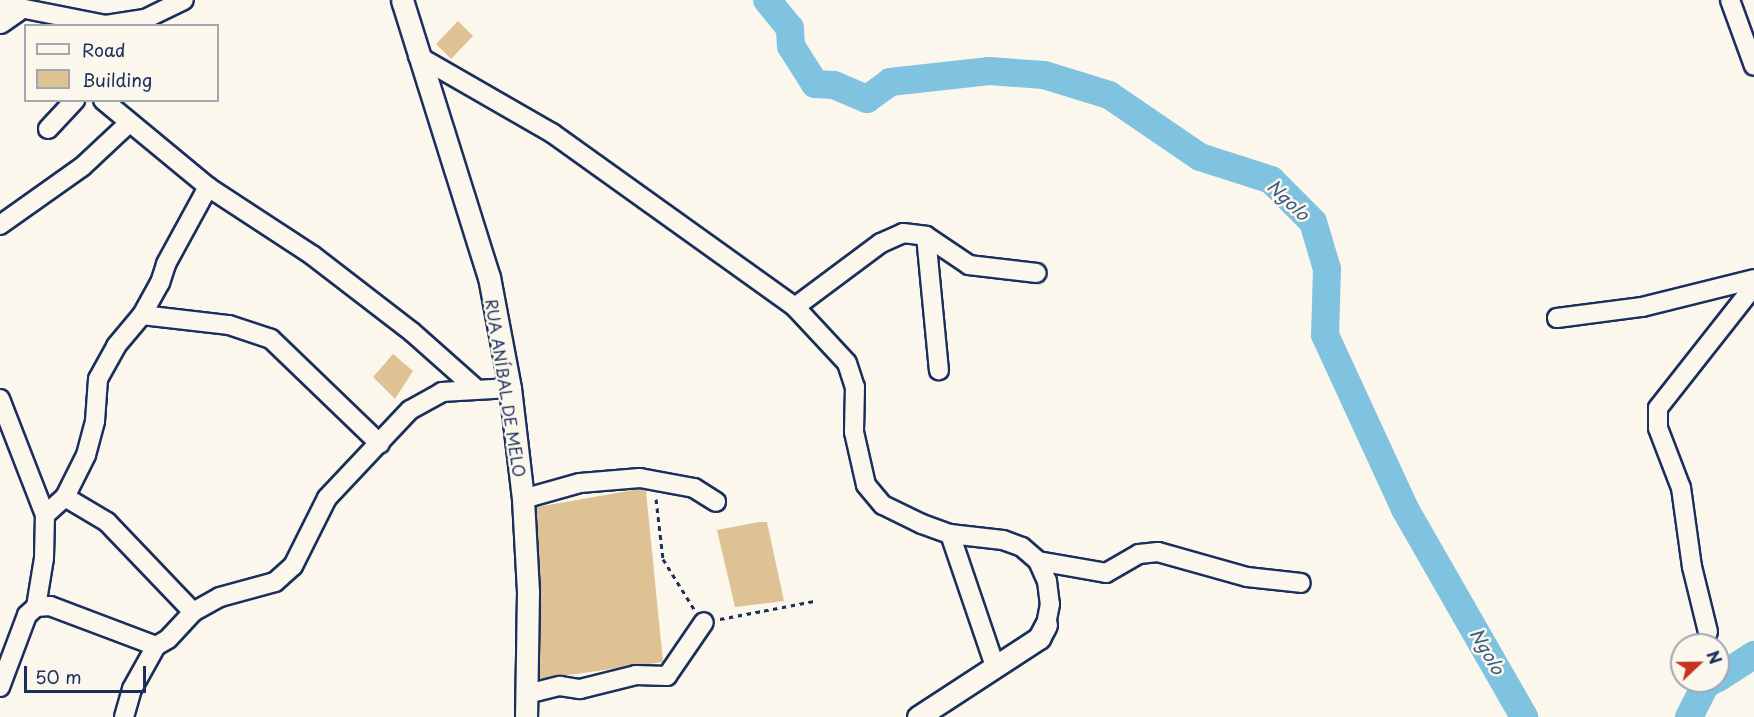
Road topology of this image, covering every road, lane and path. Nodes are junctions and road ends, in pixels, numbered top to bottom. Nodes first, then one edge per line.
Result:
1 (184, 0) edge
2 (402, 0) edge
3 (1730, 0) edge
4 (6, 12) edge
5 (98, 24) edge
6 (124, 24) edge
7 (418, 56) junction
8 (1754, 66) edge
9 (73, 102) edge
10 (105, 102) edge
11 (129, 123) junction
12 (48, 129) dead end
13 (208, 187) junction
14 (0, 225) edge
15 (926, 236) junction
16 (1037, 273) dead end
17 (1754, 279) edge
18 (1754, 286) edge
19 (795, 307) junction
20 (142, 315) junction
21 (1557, 318) dead end
22 (939, 370) dead end
23 (475, 388) junction
24 (510, 388) junction
25 (0, 399) edge
26 (380, 444) junction
27 (655, 491) dead end
28 (65, 497) junction
29 (523, 499) junction
30 (716, 502) dead end
31 (45, 515) junction
32 (950, 534) junction
33 (1038, 561) junction
34 (1301, 583) dead end
35 (814, 601) dead end
36 (36, 607) junction
37 (193, 612) junction
38 (704, 622) junction
39 (1046, 625) joint
40 (1708, 632) dead end
41 (156, 646) junction
42 (995, 666) junction
43 (0, 687) edge
44 (527, 694) junction
45 (124, 717) edge
46 (526, 717) edge
47 (918, 717) edge

1 - 6 street
2 - 7 street, RUA ANÍBAL DE MELO
3 - 8 street
4 - 5 street
7 - 19 street
7 - 24 street, RUA ANÍBAL DE MELO
9 - 12 street
10 - 11 street
11 - 13 street
11 - 14 street
13 - 20 street
13 - 23 street
15 - 16 street
15 - 19 street
15 - 22 street
17 - 21 street
18 - 40 street
19 - 32 street
20 - 26 street
20 - 28 street
23 - 24 street
23 - 26 street
24 - 29 street, RUA ANÍBAL DE MELO
25 - 31 street
26 - 37 street
27 - 38 path
28 - 31 street
28 - 37 street
29 - 30 street
29 - 44 street, RUA ANÍBAL DE MELO
31 - 36 street
32 - 33 street
32 - 42 street
33 - 34 street
33 - 39 street
35 - 38 path
36 - 41 street
36 - 43 street
37 - 41 street
38 - 44 street
39 - 42 street
41 - 45 street
42 - 47 street
44 - 46 street, RUA ANÍBAL DE MELO

